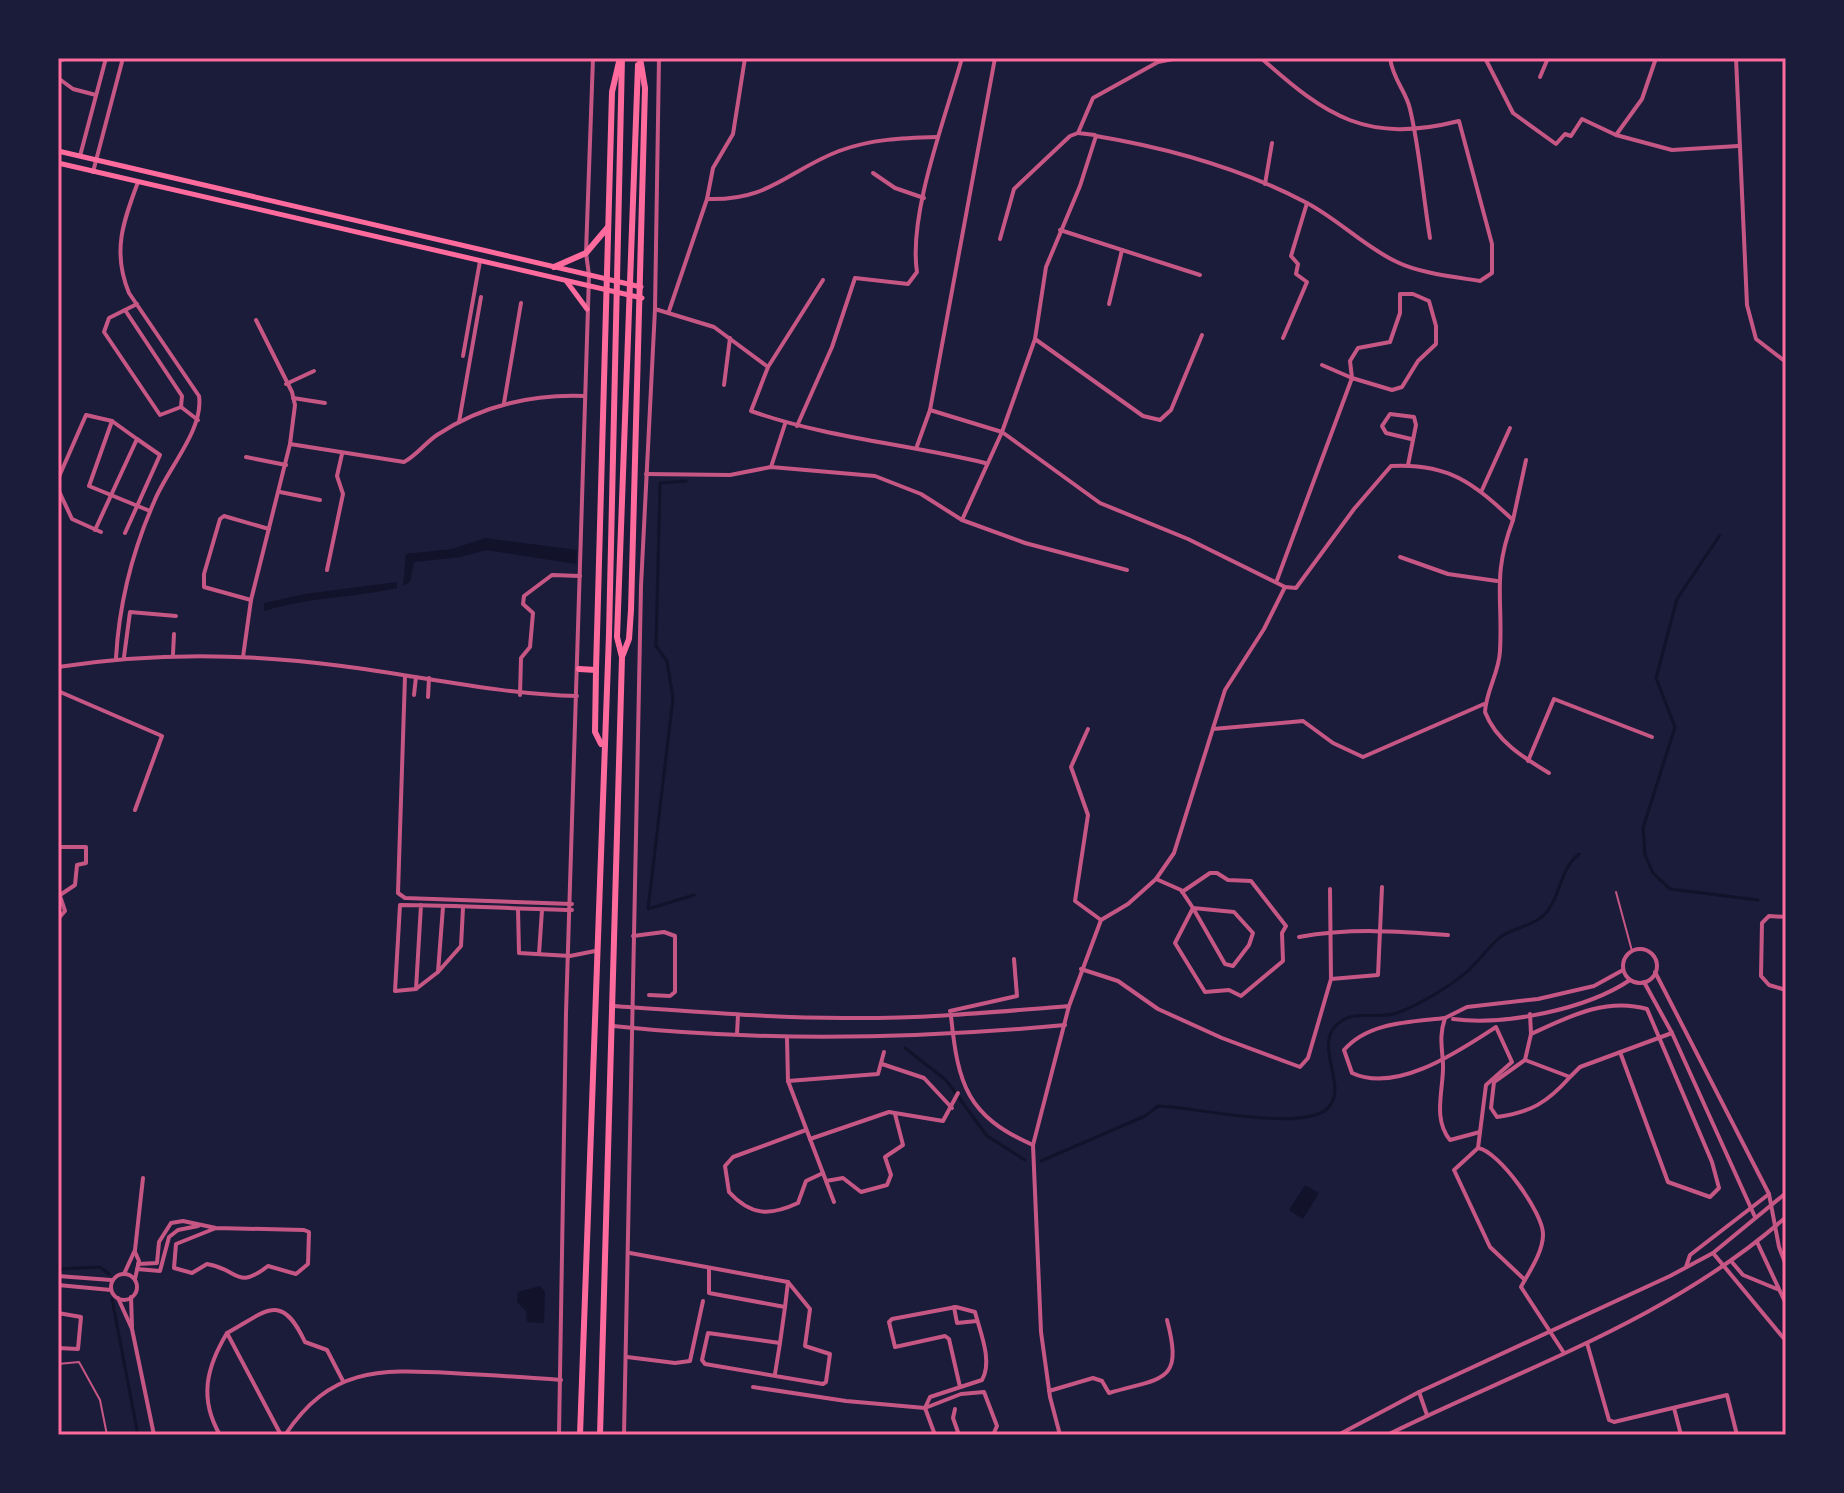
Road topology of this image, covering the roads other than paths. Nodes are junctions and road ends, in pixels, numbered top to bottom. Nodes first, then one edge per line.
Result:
1 (67, 58) edge
2 (106, 58) edge
3 (123, 58) edge
4 (593, 58) edge
5 (621, 58) edge
6 (639, 58) edge
7 (659, 58) edge
8 (745, 58) edge
9 (962, 58) edge
10 (995, 58) edge
11 (1178, 58) edge
12 (1261, 58) edge
13 (1390, 58) edge
14 (1485, 58) edge
15 (1548, 58) edge
16 (1656, 58) edge
17 (1736, 58) edge
18 (58, 61) edge
19 (1540, 77) dead end
20 (58, 78) edge
21 (96, 95) junction
22 (1414, 129) junction
23 (1078, 133) junction
24 (1616, 135) junction
25 (1096, 136) junction
26 (937, 137) junction
27 (1272, 143) dead end
28 (1738, 146) junction
29 (58, 151) edge
30 (80, 156) junction
31 (96, 160) junction
32 (58, 163) edge
33 (93, 172) junction
34 (873, 173) dead end
35 (138, 182) junction
36 (1265, 184) junction
37 (924, 198) junction
38 (707, 199) junction
39 (1307, 203) junction
40 (608, 227) junction
41 (1060, 230) junction
42 (1430, 238) dead end
43 (1000, 239) dead end
44 (1122, 250) junction
45 (586, 253) junction
46 (480, 261) junction
47 (554, 267) junction
48 (589, 275) junction
49 (1200, 275) dead end
50 (607, 279) junction
51 (565, 280) junction
52 (823, 280) dead end
53 (588, 286) junction
54 (643, 287) junction
55 (607, 290) junction
56 (481, 297) dead end
57 (642, 298) junction
58 (521, 303) dead end
59 (137, 304) junction
60 (1109, 304) dead end
61 (587, 309) junction
62 (655, 309) junction
63 (125, 310) junction
64 (669, 311) junction
65 (256, 320) dead end
66 (1202, 335) dead end
67 (730, 338) junction
68 (1283, 338) dead end
69 (1035, 339) junction
70 (463, 356) dead end
71 (1786, 362) edge
72 (1322, 365) dead end
73 (768, 367) junction
74 (314, 371) dead end
75 (1352, 378) junction
76 (286, 384) junction
77 (724, 385) dead end
78 (605, 392) junction
79 (639, 393) junction
80 (585, 397) junction
81 (293, 398) junction
82 (325, 403) dead end
83 (504, 403) junction
84 (181, 407) junction
85 (930, 410) junction
86 (198, 420) junction
87 (112, 421) junction
88 (459, 422) junction
89 (785, 423) junction
90 (797, 426) junction
91 (1510, 428) dead end
92 (1002, 432) junction
93 (137, 439) junction
94 (1411, 439) junction
95 (290, 444) junction
96 (917, 446) junction
97 (342, 454) junction
98 (246, 457) dead end
99 (1526, 460) dead end
100 (986, 463) junction
101 (286, 465) junction
102 (1408, 465) junction
103 (771, 467) junction
104 (646, 474) junction
105 (58, 479) edge
106 (58, 489) edge
107 (1482, 490) junction
108 (280, 492) junction
109 (110, 496) junction
110 (320, 500) dead end
111 (135, 506) junction
112 (150, 511) junction
113 (962, 520) junction
114 (1513, 520) junction
115 (269, 529) junction
116 (95, 530) junction
117 (101, 532) dead end
118 (125, 533) dead end
119 (1400, 557) dead end
120 (327, 570) dead end
121 (1127, 570) dead end
122 (581, 577) junction
123 (1277, 580) junction
124 (1497, 581) junction
125 (633, 585) junction
126 (641, 586) junction
127 (1285, 587) junction
128 (251, 600) junction
129 (176, 616) dead end
130 (174, 634) dead end
131 (173, 654) junction
132 (124, 657) junction
133 (243, 657) junction
134 (622, 657) junction
135 (116, 658) junction
136 (58, 667) edge
137 (579, 669) junction
138 (596, 670) junction
139 (405, 676) junction
140 (416, 677) junction
141 (429, 678) junction
142 (58, 691) edge
143 (414, 695) dead end
144 (520, 695) junction
145 (577, 696) junction
146 (428, 697) dead end
147 (1485, 703) junction
148 (1088, 729) dead end
149 (1213, 729) junction
150 (1652, 737) dead end
151 (603, 747) junction
152 (1528, 761) junction
153 (1549, 773) dead end
154 (135, 810) dead end
155 (58, 847) edge
156 (1156, 879) junction
157 (1382, 887) dead end
158 (1330, 889) dead end
159 (59, 892) edge
160 (1182, 892) junction
161 (1616, 892) dead end
162 (421, 905) junction
163 (443, 907) junction
164 (463, 907) junction
165 (572, 907) junction
166 (1193, 908) junction
167 (518, 909) junction
168 (542, 910) junction
169 (1786, 917) edge
170 (58, 919) edge
171 (1101, 920) junction
172 (1379, 930) junction
173 (1331, 932) junction
174 (1448, 935) dead end
175 (633, 936) junction
176 (1299, 937) dead end
177 (595, 951) junction
178 (1632, 951) junction
179 (539, 954) junction
180 (570, 956) junction
181 (1014, 959) dead end
182 (1081, 969) junction
183 (1623, 970) junction
184 (438, 972) junction
185 (1655, 972) junction
186 (1331, 979) junction
187 (1630, 980) junction
188 (1644, 982) junction
189 (416, 989) junction
190 (1786, 990) edge
191 (649, 995) dead end
192 (1538, 999) junction
193 (613, 1006) junction
194 (1069, 1006) junction
195 (631, 1007) junction
196 (1540, 1013) junction
197 (951, 1014) junction
198 (1530, 1014) junction
199 (738, 1015) junction
200 (1448, 1018) junction
201 (1065, 1025) junction
202 (613, 1026) junction
203 (631, 1028) junction
204 (1672, 1033) junction
205 (737, 1034) junction
206 (1531, 1034) junction
207 (953, 1036) junction
208 (1659, 1037) junction
209 (787, 1038) junction
210 (884, 1052) dead end
211 (1620, 1052) junction
212 (1525, 1060) junction
213 (1443, 1061) junction
214 (882, 1064) junction
215 (1570, 1077) junction
216 (788, 1081) junction
217 (958, 1093) dead end
218 (952, 1108) junction
219 (894, 1113) junction
220 (806, 1130) junction
221 (1481, 1132) junction
222 (810, 1139) junction
223 (1033, 1145) junction
224 (1478, 1148) junction
225 (823, 1173) junction
226 (143, 1178) dead end
227 (826, 1181) junction
228 (1786, 1193) edge
229 (1769, 1194) junction
230 (834, 1202) dead end
231 (1772, 1204) junction
232 (1749, 1208) junction
233 (1755, 1217) junction
234 (1786, 1217) edge
235 (200, 1226) junction
236 (1776, 1226) junction
237 (216, 1228) junction
238 (1705, 1242) junction
239 (1757, 1242) junction
240 (135, 1250) junction
241 (630, 1253) junction
242 (1713, 1253) junction
243 (161, 1260) junction
244 (1731, 1261) junction
245 (1786, 1265) edge
246 (1724, 1266) junction
247 (137, 1267) junction
248 (1686, 1268) junction
249 (709, 1269) junction
250 (160, 1271) junction
251 (167, 1271) dead end
252 (124, 1274) junction
253 (58, 1276) edge
254 (69, 1277) junction
255 (135, 1279) junction
256 (112, 1280) junction
257 (1525, 1280) junction
258 (788, 1282) junction
259 (58, 1285) edge
260 (68, 1286) junction
261 (1777, 1289) junction
262 (111, 1290) junction
263 (131, 1297) junction
264 (118, 1298) junction
265 (703, 1301) dead end
266 (1786, 1304) edge
267 (785, 1307) junction
268 (954, 1307) junction
269 (58, 1313) edge
270 (1167, 1320) dead end
271 (977, 1321) junction
272 (132, 1329) junction
273 (1551, 1332) junction
274 (227, 1333) junction
275 (1786, 1341) edge
276 (780, 1343) junction
277 (1587, 1343) junction
278 (58, 1348) edge
279 (1564, 1353) junction
280 (627, 1357) junction
281 (58, 1364) edge
282 (775, 1374) junction
283 (561, 1380) junction
284 (343, 1381) junction
285 (753, 1387) dead end
286 (960, 1387) junction
287 (1049, 1391) junction
288 (1419, 1392) junction
289 (925, 1408) junction
290 (1674, 1408) junction
291 (955, 1409) dead end
292 (1427, 1415) junction
293 (107, 1435) edge
294 (154, 1435) edge
295 (220, 1435) edge
296 (283, 1435) edge
297 (559, 1435) edge
298 (580, 1435) edge
299 (600, 1435) edge
300 (624, 1435) edge
301 (935, 1435) edge
302 (959, 1435) edge
303 (993, 1435) edge
304 (1060, 1435) edge
305 (1338, 1435) edge
306 (1387, 1435) edge
307 (1681, 1435) edge
308 (1737, 1435) edge

1 - 18 street
2 - 21 street
3 - 31 street
4 - 45 street
5 - 40 main road
5 - 151 main road
6 - 54 main road
6 - 134 main road
7 - 62 street
8 - 38 street
9 - 26 street
10 - 85 street
11 - 23 street
12 - 22 street
13 - 22 street
14 - 24 street
15 - 19 street
16 - 24 street
17 - 28 street
20 - 21 street
21 - 30 street
22 - 39 street
22 - 42 street
23 - 25 street
23 - 43 street
24 - 28 street
25 - 36 street
25 - 41 street
26 - 37 street
26 - 38 street
27 - 36 street
28 - 71 street
29 - 30 main road
30 - 31 main road
31 - 33 street
31 - 47 main road
32 - 33 main road
33 - 35 main road
34 - 37 street
35 - 46 main road
35 - 59 street
36 - 39 street
37 - 90 street
38 - 64 street
39 - 68 street
40 - 45 main road
40 - 50 main road
41 - 44 street
41 - 69 street
44 - 49 street
44 - 60 street
45 - 47 main road
45 - 48 street
46 - 51 main road
46 - 70 street
47 - 48 main road
48 - 50 main road
48 - 53 street
50 - 54 main road
50 - 55 main road
51 - 53 main road
51 - 61 main road
52 - 73 street
53 - 55 main road
53 - 61 street
54 - 57 main road
55 - 57 main road
55 - 78 main road
56 - 88 street
57 - 79 main road
58 - 83 street
59 - 63 street
59 - 86 street
61 - 80 street
62 - 64 street
62 - 104 street
63 - 84 street
63 - 84 street
64 - 67 street
65 - 76 street
66 - 69 street
67 - 73 street
67 - 77 street
69 - 92 street
72 - 75 street
73 - 89 street
74 - 76 street
75 - 75 street
75 - 123 street
76 - 81 street
78 - 79 main road
78 - 138 main road
79 - 125 main road
80 - 83 street
80 - 122 street
81 - 82 street
81 - 95 street
83 - 88 street
84 - 86 street
85 - 92 street
85 - 96 street
86 - 112 street
87 - 93 street
87 - 105 street
87 - 109 street
88 - 97 street
89 - 90 street
89 - 103 street
90 - 96 street
91 - 107 street
92 - 100 street
92 - 123 street
93 - 109 street
93 - 111 street
94 - 94 street
94 - 102 street
95 - 97 street
95 - 101 street
96 - 100 street
97 - 120 street
98 - 101 street
99 - 114 street
100 - 113 street
101 - 108 street
102 - 107 street
102 - 127 street
103 - 104 street
103 - 113 street
104 - 126 street
106 - 116 street
107 - 114 street
108 - 110 street
108 - 115 street
109 - 111 street
109 - 116 street
111 - 112 street
111 - 118 street
112 - 135 street
113 - 121 street
114 - 124 street
115 - 128 street
115 - 128 street
116 - 117 street
119 - 124 street
122 - 137 street
122 - 144 street
123 - 127 street
124 - 147 street
125 - 126 main road
125 - 134 main road
126 - 175 street
127 - 149 street
128 - 133 street
129 - 132 street
130 - 131 street
131 - 132 street
131 - 133 street
132 - 135 street
133 - 139 street
134 - 193 main road
135 - 136 street
137 - 138 main road
137 - 145 street
138 - 151 main road
139 - 140 street
139 - 165 street
140 - 141 street
140 - 143 street
141 - 144 street
141 - 146 street
142 - 154 street
144 - 145 street
145 - 165 street
147 - 149 street
147 - 152 street
148 - 171 street
149 - 156 street
150 - 152 street
151 - 177 main road
152 - 153 street
155 - 159 street
156 - 160 street
156 - 171 street
157 - 172 street
158 - 173 street
159 - 170 street
160 - 166 street
160 - 166 street
161 - 178 lane
162 - 163 street
162 - 189 street
162 - 189 street
163 - 164 street
163 - 184 street
164 - 167 street
164 - 184 street
165 - 168 street
165 - 180 street
166 - 166 street
167 - 168 street
167 - 179 street
168 - 179 street
169 - 190 street
171 - 182 street
172 - 173 street
172 - 174 street
172 - 186 street
173 - 176 street
173 - 186 street
175 - 191 street
175 - 195 street
177 - 180 street
177 - 298 main road
178 - 183 street
178 - 185 street
179 - 180 street
180 - 283 street
181 - 197 street
182 - 186 street
182 - 194 street
183 - 187 street
183 - 192 street
184 - 189 street
185 - 188 street
185 - 229 street
187 - 188 street
187 - 196 street
188 - 204 street
192 - 196 street
192 - 200 street
193 - 195 street
193 - 202 main road
194 - 197 street
194 - 201 street
195 - 199 street
195 - 203 street
196 - 198 street
197 - 199 street
197 - 207 street
198 - 200 street
198 - 206 street
199 - 205 street
200 - 213 street
200 - 213 street
201 - 207 street
201 - 223 street
202 - 203 street
202 - 299 main road
203 - 205 street
203 - 241 street
204 - 208 street
204 - 232 street
205 - 209 street
206 - 208 street
206 - 212 street
207 - 209 street
207 - 223 street
208 - 211 street
208 - 211 street
209 - 216 street
210 - 214 street
211 - 215 street
212 - 215 street
212 - 215 street
213 - 221 street
213 - 221 street
214 - 216 street
214 - 218 street
216 - 220 street
217 - 218 street
218 - 219 street
219 - 222 street
219 - 227 street
220 - 222 street
220 - 225 street
221 - 224 street
222 - 225 street
223 - 287 street
224 - 257 street
224 - 257 street
225 - 227 street
226 - 240 street
227 - 230 street
228 - 231 street
229 - 231 street
229 - 232 street
231 - 233 street
231 - 236 street
232 - 233 street
232 - 238 street
233 - 242 street
234 - 236 street
235 - 237 street
235 - 243 street
235 - 243 street
236 - 239 street
236 - 245 street
237 - 237 street
238 - 242 street
238 - 248 street
239 - 244 street
239 - 261 street
240 - 247 street
240 - 252 street
241 - 249 street
241 - 280 street
242 - 246 street
242 - 248 street
243 - 247 street
243 - 250 street
244 - 246 street
244 - 261 street
246 - 275 street
246 - 277 street
247 - 250 street
247 - 255 street
248 - 273 street
249 - 258 street
249 - 267 street
250 - 251 street
252 - 255 street
252 - 256 street
253 - 254 street
254 - 256 street
254 - 260 street
255 - 263 street
256 - 262 street
257 - 273 street
258 - 267 street
258 - 282 street
259 - 260 street
260 - 262 street
261 - 266 street
262 - 264 street
263 - 264 street
263 - 272 street
264 - 272 street
265 - 280 street
267 - 276 street
268 - 271 street
268 - 271 street
268 - 286 street
269 - 278 street
270 - 287 street
271 - 286 street
272 - 294 street
273 - 279 street
273 - 288 street
274 - 284 street
274 - 295 street
274 - 296 street
276 - 282 street
276 - 282 street
277 - 279 street
277 - 290 street
279 - 292 street
280 - 300 street
281 - 293 lane
283 - 284 street
283 - 297 street
284 - 296 street
285 - 289 street
286 - 289 street
287 - 304 street
288 - 292 street
288 - 305 street
289 - 301 street
289 - 303 street
290 - 307 street
290 - 308 street
291 - 302 street
292 - 306 street

